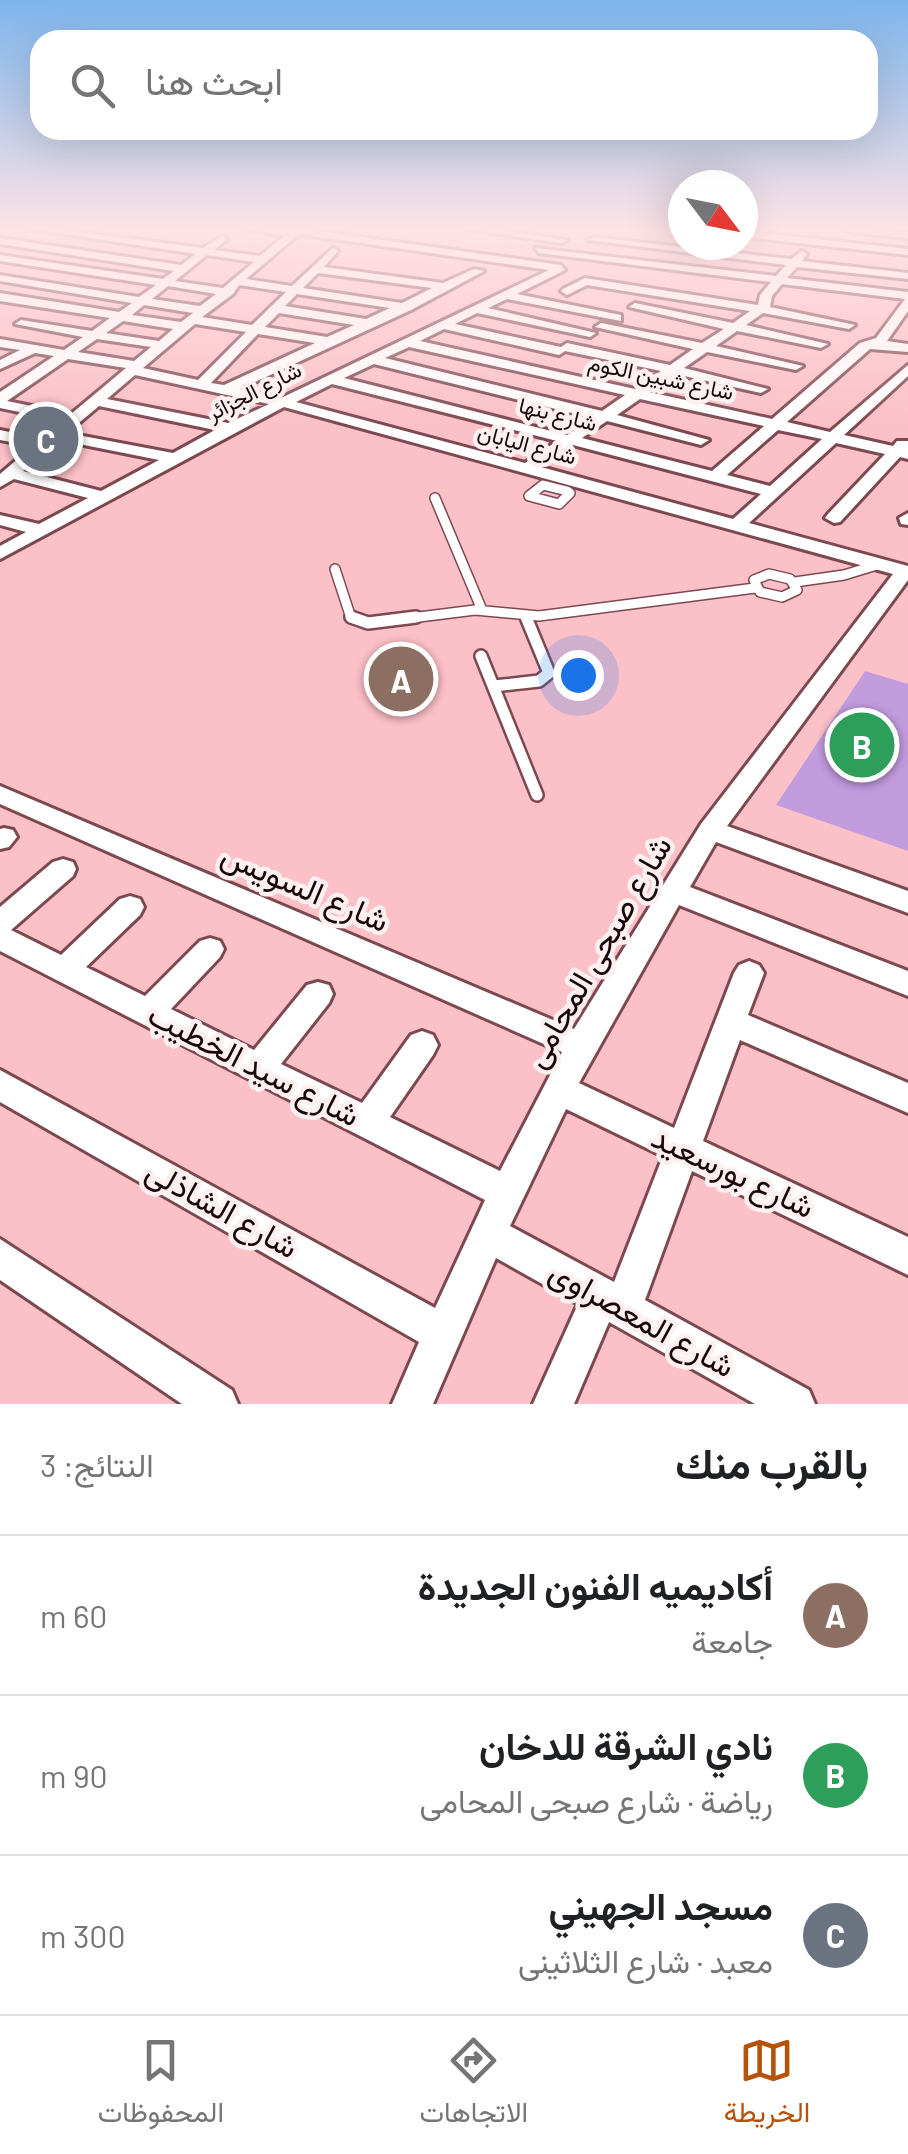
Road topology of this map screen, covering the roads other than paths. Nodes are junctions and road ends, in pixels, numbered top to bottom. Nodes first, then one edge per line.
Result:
1 (101, 295) edge
2 (151, 295) edge
3 (226, 295) edge
4 (292, 295) edge
5 (326, 295) edge
6 (390, 295) edge
7 (438, 295) edge
8 (501, 295) edge
9 (504, 295) edge
10 (587, 295) edge
11 (656, 295) edge
12 (682, 295) edge
13 (767, 295) edge
14 (850, 295) edge
15 (882, 295) edge
16 (4, 299) edge
17 (908, 299) edge
18 (844, 300) dead end
19 (143, 301) junction
20 (426, 304) junction
21 (58, 306) junction
22 (637, 306) junction
23 (407, 307) junction
24 (278, 309) junction
25 (762, 309) junction
26 (832, 310) dead end
27 (467, 312) junction
28 (122, 316) junction
29 (616, 318) junction
30 (196, 319) junction
31 (442, 319) junction
32 (822, 320) junction
33 (21, 324) junction
34 (371, 324) junction
35 (849, 325) dead end
36 (736, 327) junction
37 (258, 330) junction
38 (595, 330) junction
39 (0, 334) edge
40 (96, 335) junction
41 (332, 342) junction
42 (405, 342) junction
43 (0, 343) edge
44 (872, 343) junction
45 (821, 344) dead end
46 (163, 345) junction
47 (349, 346) dead end
48 (708, 348) junction
49 (908, 348) edge
50 (33, 349) junction
51 (563, 349) junction
52 (374, 354) junction
53 (66, 355) junction
54 (495, 362) junction
55 (0, 364) edge
56 (796, 366) dead end
57 (135, 368) junction
58 (527, 370) junction
59 (675, 370) junction
60 (908, 370) edge
61 (330, 378) junction
62 (461, 380) junction
63 (201, 384) junction
64 (226, 390) junction
65 (762, 390) dead end
66 (638, 395) junction
67 (95, 401) junction
68 (0, 402) edge
69 (281, 402) junction
70 (420, 402) junction
71 (606, 416) junction
72 (74, 418) junction
73 (773, 424) junction
74 (230, 428) junction
75 (0, 435) edge
76 (836, 438) junction
77 (50, 439) junction
78 (570, 440) junction
79 (702, 440) dead end
80 (904, 448) edge
81 (175, 458) junction
82 (529, 468) junction
83 (7, 471) edge
84 (715, 477) junction
85 (775, 492) junction
86 (103, 498) junction
87 (434, 498) dead end
88 (834, 518) dead end
89 (0, 520) edge
90 (740, 523) junction
91 (44, 530) junction
92 (0, 554) edge
93 (335, 569) dead end
94 (898, 569) edge
95 (795, 582) junction
96 (755, 588) junction
97 (482, 610) junction
98 (525, 616) junction
99 (482, 656) dead end
100 (494, 686) junction
101 (0, 794) edge
102 (537, 794) dead end
103 (710, 830) junction
104 (63, 869) dead end
105 (674, 892) junction
106 (908, 902) edge
107 (130, 908) dead end
108 (0, 922) edge
109 (0, 938) edge
110 (210, 949) dead end
111 (64, 970) junction
112 (749, 973) dead end
113 (908, 984) edge
114 (318, 994) dead end
115 (149, 1012) junction
116 (731, 1022) junction
117 (422, 1045) dead end
118 (582, 1046) junction
119 (259, 1068) junction
120 (0, 1084) edge
121 (557, 1088) junction
122 (908, 1098) edge
123 (368, 1122) junction
124 (684, 1148) junction
125 (507, 1192) junction
126 (489, 1234) junction
127 (908, 1256) edge
128 (0, 1258) edge
129 (612, 1302) junction
130 (444, 1334) junction
131 (218, 1404) edge
132 (412, 1404) edge
133 (552, 1404) edge
134 (795, 1404) edge

1 - 19 street
2 - 19 street
3 - 30 street
4 - 24 street
5 - 23 street
6 - 20 street
7 - 20 street
8 - 27 street, شارع الجزائر
9 - 29 street
10 - 22 street
11 - 22 street
12 - 25 street
13 - 25 street
14 - 18 street
15 - 17 street
16 - 21 street
17 - 44 street
19 - 28 street
19 - 30 street
20 - 23 street
21 - 28 street
21 - 33 street
22 - 29 street
22 - 36 street
23 - 34 street
24 - 34 street
24 - 37 street
25 - 32 street
25 - 36 street
26 - 32 street
27 - 31 street, شارع الجزائر
27 - 38 street
28 - 30 street
28 - 40 street
29 - 38 street
30 - 37 street
30 - 46 street
31 - 42 street, شارع الجزائر
31 - 51 street
32 - 35 street
33 - 39 street
33 - 40 street
34 - 41 street
36 - 45 street
36 - 48 street
37 - 41 street
37 - 63 street
38 - 48 street
38 - 51 street
40 - 46 street
40 - 53 street
41 - 47 street
41 - 64 street
42 - 52 street, شارع الجزائر
42 - 54 street, شارع شبين الكوم
43 - 50 street, شارع اليابان
44 - 49 street
44 - 73 street
46 - 57 street
48 - 56 street
48 - 59 street
50 - 53 street, شارع اليابان
50 - 55 street
51 - 58 street
51 - 59 street
52 - 61 street, شارع الجزائر
52 - 62 street
53 - 57 street, شارع اليابان
53 - 68 street
54 - 58 street, شارع شبين الكوم
54 - 62 street
57 - 63 street, شارع اليابان
57 - 67 street
58 - 66 street, شارع شبين الكوم
59 - 65 street
59 - 66 street
60 - 76 street
61 - 69 street, شارع الجزائر
61 - 70 street, شارع بنها
62 - 70 street
62 - 71 street
63 - 64 street, شارع اليابان
64 - 69 street, شارع اليابان
66 - 71 street
66 - 73 street, شارع شبين الكوم
67 - 72 street
67 - 74 street
68 - 72 street
69 - 74 street, شارع الجزائر
69 - 82 street, شارع اليابان
70 - 78 street, شارع بنها
71 - 78 street
71 - 79 street
72 - 77 street
73 - 76 street, شارع شبين الكوم
73 - 84 street
74 - 81 street, شارع الجزائر
75 - 77 street
76 - 80 street, شارع شبين الكوم
76 - 85 street
77 - 81 street
77 - 83 street
78 - 82 street
78 - 84 street, شارع بنها
80 - 88 street
81 - 86 street, شارع الجزائر
82 - 90 street, شارع اليابان
83 - 86 street
84 - 85 street, شارع بنها
85 - 90 street
86 - 91 street, شارع الجزائر
87 - 97 lane
89 - 91 street
90 - 94 street, شارع اليابان
91 - 92 street, شارع الجزائر
93 - 97 lane
94 - 95 lane
94 - 103 street, شارع صبحى المحامى
95 - 96 lane
95 - 96 lane
96 - 98 lane
97 - 98 lane
98 - 100 lane
99 - 100 lane
100 - 102 lane
101 - 118 street, شارع السويس
103 - 105 street, شارع صبحى المحامى
103 - 106 street
104 - 108 street
105 - 113 street
105 - 118 street, شارع صبحى المحامى
107 - 111 street
109 - 111 street, شارع سيد الخطيب
110 - 115 street
111 - 115 street, شارع سيد الخطيب
112 - 116 street
114 - 119 street
115 - 119 street, شارع سيد الخطيب
116 - 122 street
116 - 124 street
117 - 123 street
118 - 121 street, شارع صبحى المحامى
119 - 123 street, شارع سيد الخطيب
120 - 130 street, شارع الشاذلى
121 - 124 street, شارع بورسعيد
121 - 125 street, شارع صبحى المحامى
123 - 125 street, شارع سيد الخطيب
124 - 127 street, شارع بورسعيد
124 - 129 street
125 - 126 street, شارع صبحى المحامى
126 - 129 street, شارع المعصراوى
126 - 130 street, شارع صبحى المحامى
128 - 131 street
129 - 133 street
129 - 134 street, شارع المعصراوى
130 - 132 street, شارع صبحى المحامى

